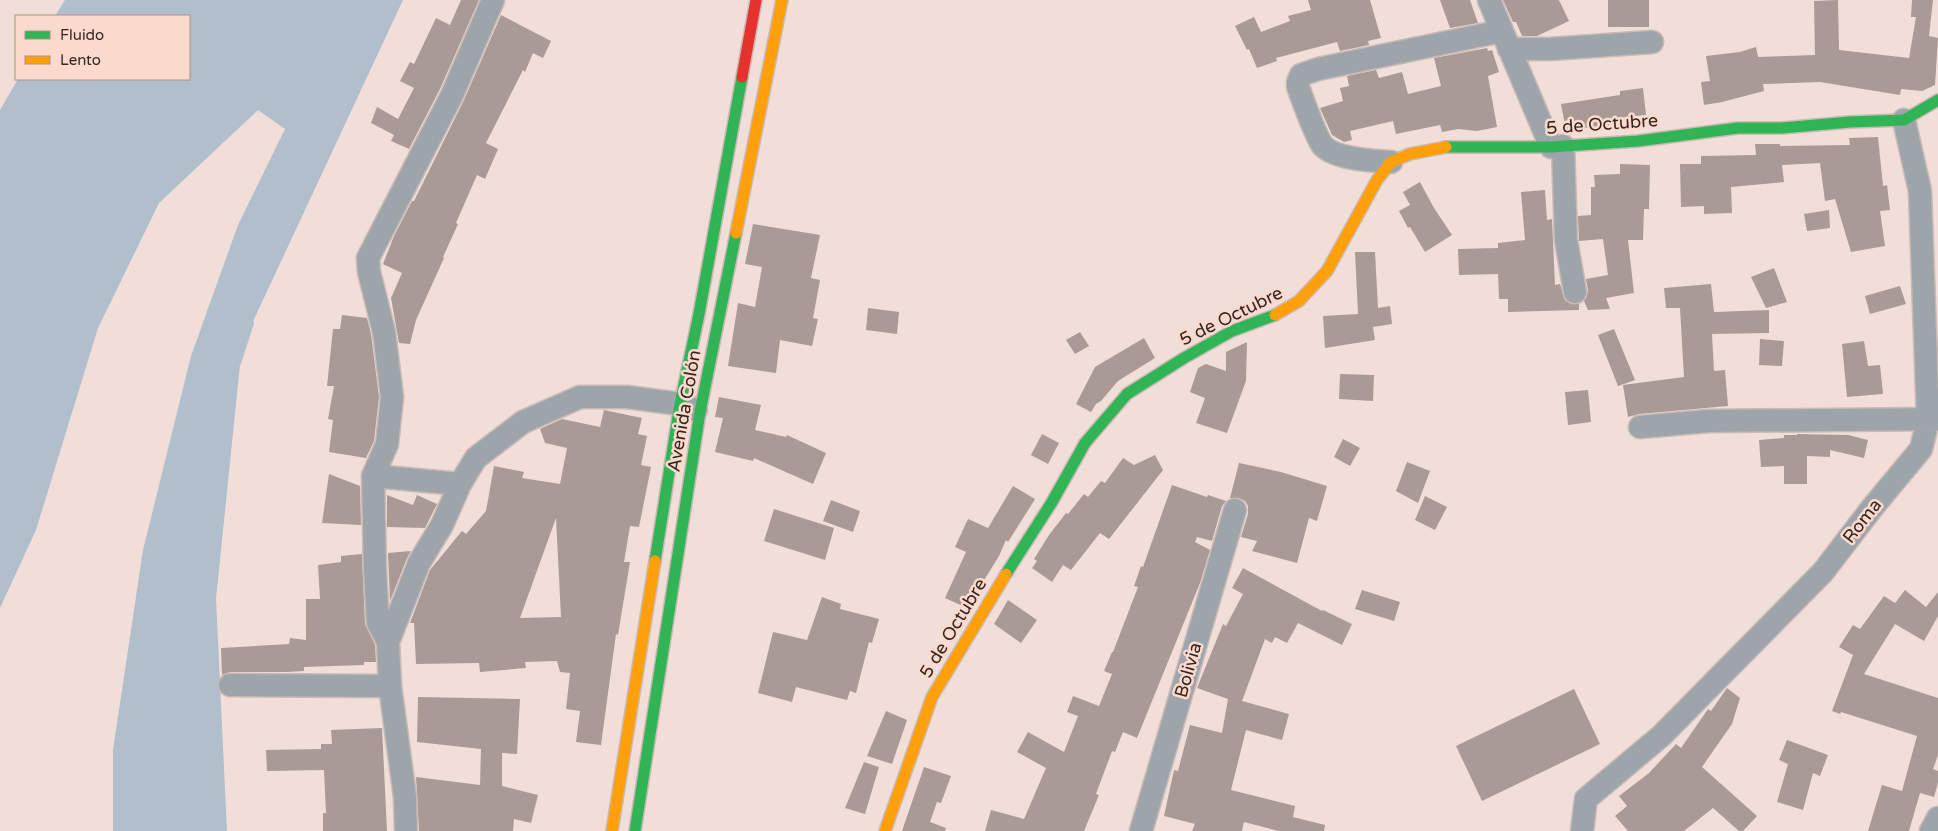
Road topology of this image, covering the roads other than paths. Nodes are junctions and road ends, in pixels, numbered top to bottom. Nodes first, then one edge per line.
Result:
1 (493, 0) edge
2 (756, 0) edge
3 (782, 0) edge
4 (1489, 0) edge
5 (1506, 40) junction
6 (1652, 42) dead end
7 (1938, 100) edge
8 (1904, 120) junction
9 (1557, 146) junction
10 (1391, 162) junction
11 (1575, 292) dead end
12 (690, 408) junction
13 (1933, 420) edge
14 (1640, 427) dead end
15 (373, 476) junction
16 (460, 484) junction
17 (1235, 510) dead end
18 (388, 642) junction
19 (230, 685) dead end
20 (390, 686) junction
21 (1938, 818) edge
22 (406, 831) edge
23 (612, 831) edge
24 (635, 831) edge
25 (885, 831) edge
26 (1141, 831) edge
27 (1582, 831) edge
28 (1931, 831) edge

1 - 15 street
2 - 12 main road, Avenida Colón
3 - 12 main road, Avenida Colón
4 - 5 street
5 - 6 street
5 - 9 street
5 - 10 street
7 - 8 main road
8 - 9 main road, 5 de Octubre
8 - 13 street, Roma
9 - 10 main road, 5 de Octubre
9 - 11 street
10 - 25 main road, 5 de Octubre
12 - 16 street
12 - 23 main road, Avenida Colón
12 - 24 main road, Avenida Colón
13 - 14 street
13 - 27 street, Roma
15 - 16 street
15 - 18 street
16 - 18 street
17 - 26 street, Bolivia
18 - 20 street
19 - 20 street
20 - 22 street
21 - 28 street

